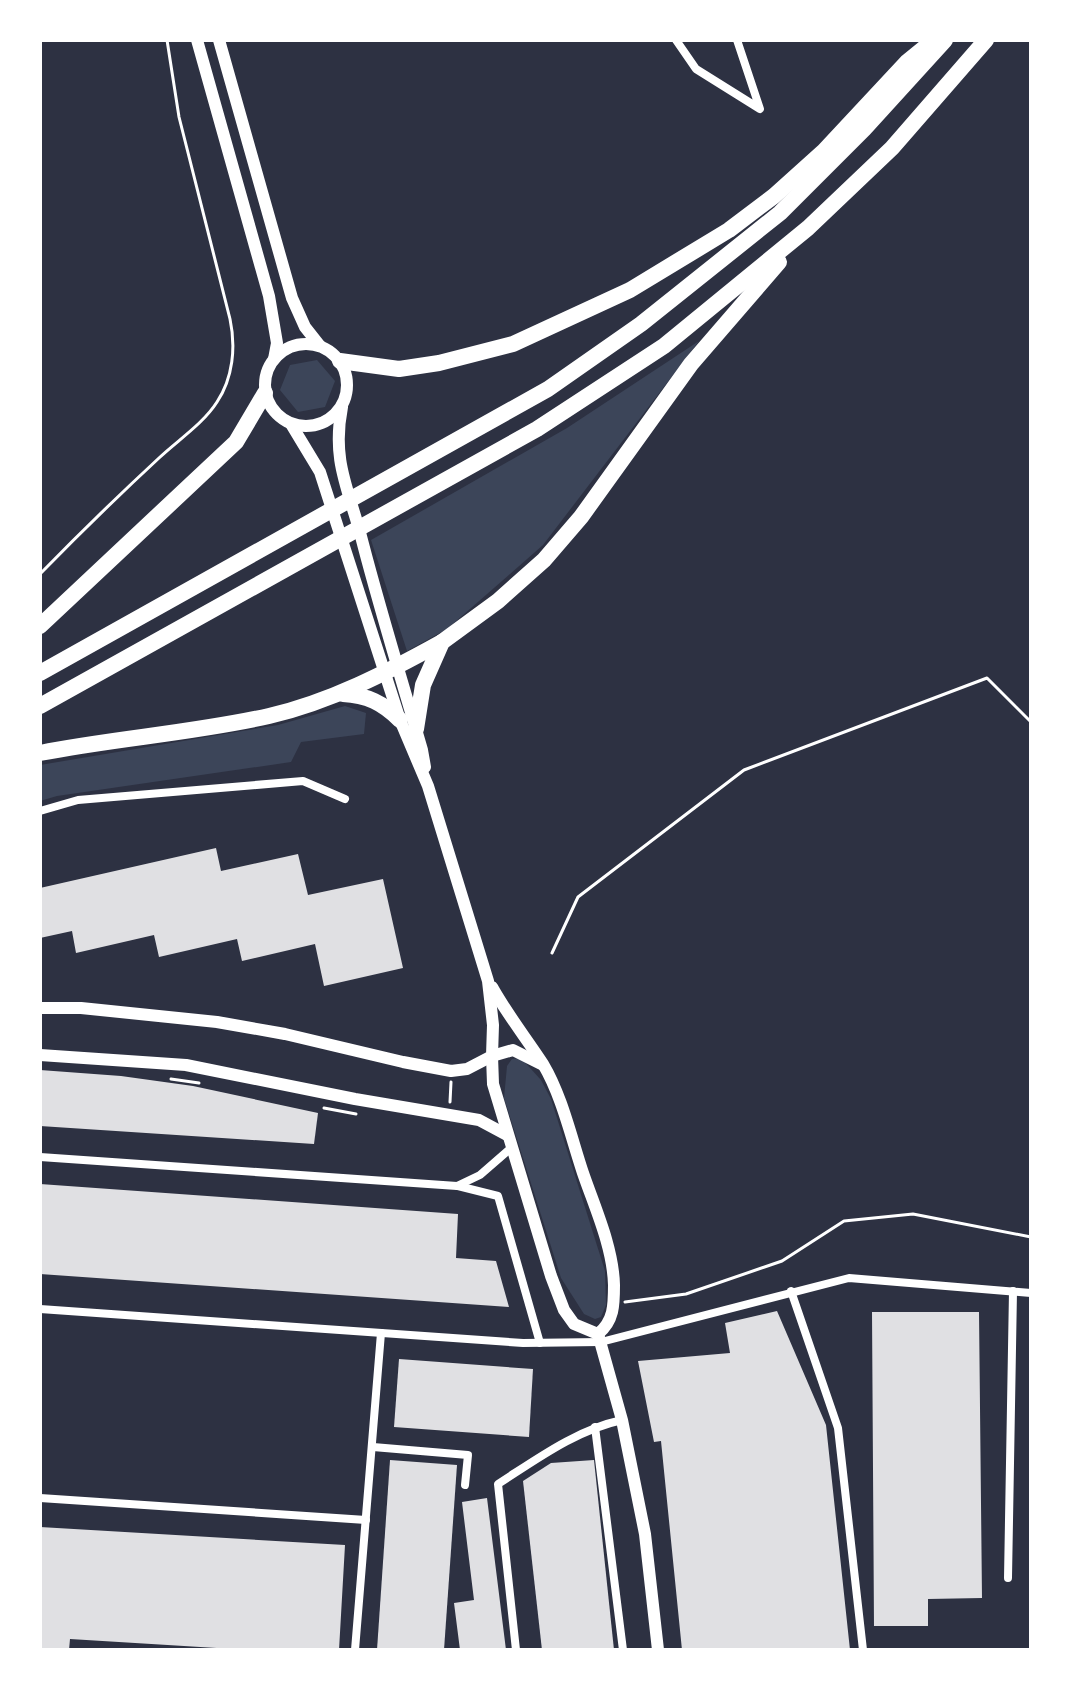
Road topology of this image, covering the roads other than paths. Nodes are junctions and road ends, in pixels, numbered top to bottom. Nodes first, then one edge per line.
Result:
1 (197, 40) edge
2 (219, 40) edge
3 (676, 40) edge
4 (737, 40) edge
5 (934, 40) edge
6 (945, 40) edge
7 (986, 40) edge
8 (808, 228) junction
9 (320, 346) junction
10 (274, 359) junction
11 (340, 361) junction
12 (265, 393) junction
13 (342, 407) junction
14 (291, 424) junction
15 (40, 626) edge
16 (442, 642) junction
17 (397, 665) junction
18 (40, 673) edge
19 (337, 694) junction
20 (40, 706) edge
21 (400, 720) junction
22 (416, 729) junction
23 (40, 753) edge
24 (428, 786) junction
25 (345, 799) dead end
26 (40, 811) edge
27 (488, 981) junction
28 (40, 1008) edge
29 (40, 1055) edge
30 (492, 1056) junction
31 (543, 1065) junction
32 (509, 1142) junction
33 (40, 1157) edge
34 (457, 1186) junction
35 (791, 1291) junction
36 (1013, 1291) junction
37 (1031, 1293) edge
38 (40, 1309) edge
39 (381, 1333) junction
40 (600, 1338) junction
41 (540, 1343) junction
42 (622, 1420) junction
43 (595, 1427) junction
44 (373, 1447) junction
45 (465, 1485) dead end
46 (40, 1498) edge
47 (366, 1520) junction
48 (1008, 1578) dead end
49 (355, 1650) edge
50 (516, 1650) edge
51 (623, 1650) edge
52 (658, 1650) edge
53 (863, 1650) edge

1 - 10 street
2 - 9 street
3 - 4 street
5 - 11 highway
6 - 18 highway
7 - 8 highway
8 - 16 highway
8 - 20 highway
9 - 10 street
9 - 11 street
10 - 12 street
11 - 13 street
12 - 14 street
12 - 15 highway
13 - 14 street
13 - 17 street
14 - 17 street
16 - 17 highway
16 - 22 highway
17 - 19 highway
17 - 21 street
17 - 22 street
19 - 21 highway
19 - 23 highway
21 - 24 street
22 - 24 street
24 - 27 street
25 - 26 street
27 - 30 street
27 - 31 street
28 - 30 street
29 - 32 street
30 - 31 street
30 - 32 street
31 - 40 street
32 - 34 street
32 - 40 street
33 - 34 street
34 - 41 street
35 - 36 street
35 - 40 street
35 - 53 street
36 - 37 street
36 - 48 street
38 - 39 street
39 - 41 street
39 - 44 street
40 - 41 street
40 - 42 street
42 - 43 street
42 - 52 street
43 - 50 street
43 - 51 street
44 - 45 street
44 - 47 street
46 - 47 street
47 - 49 street

